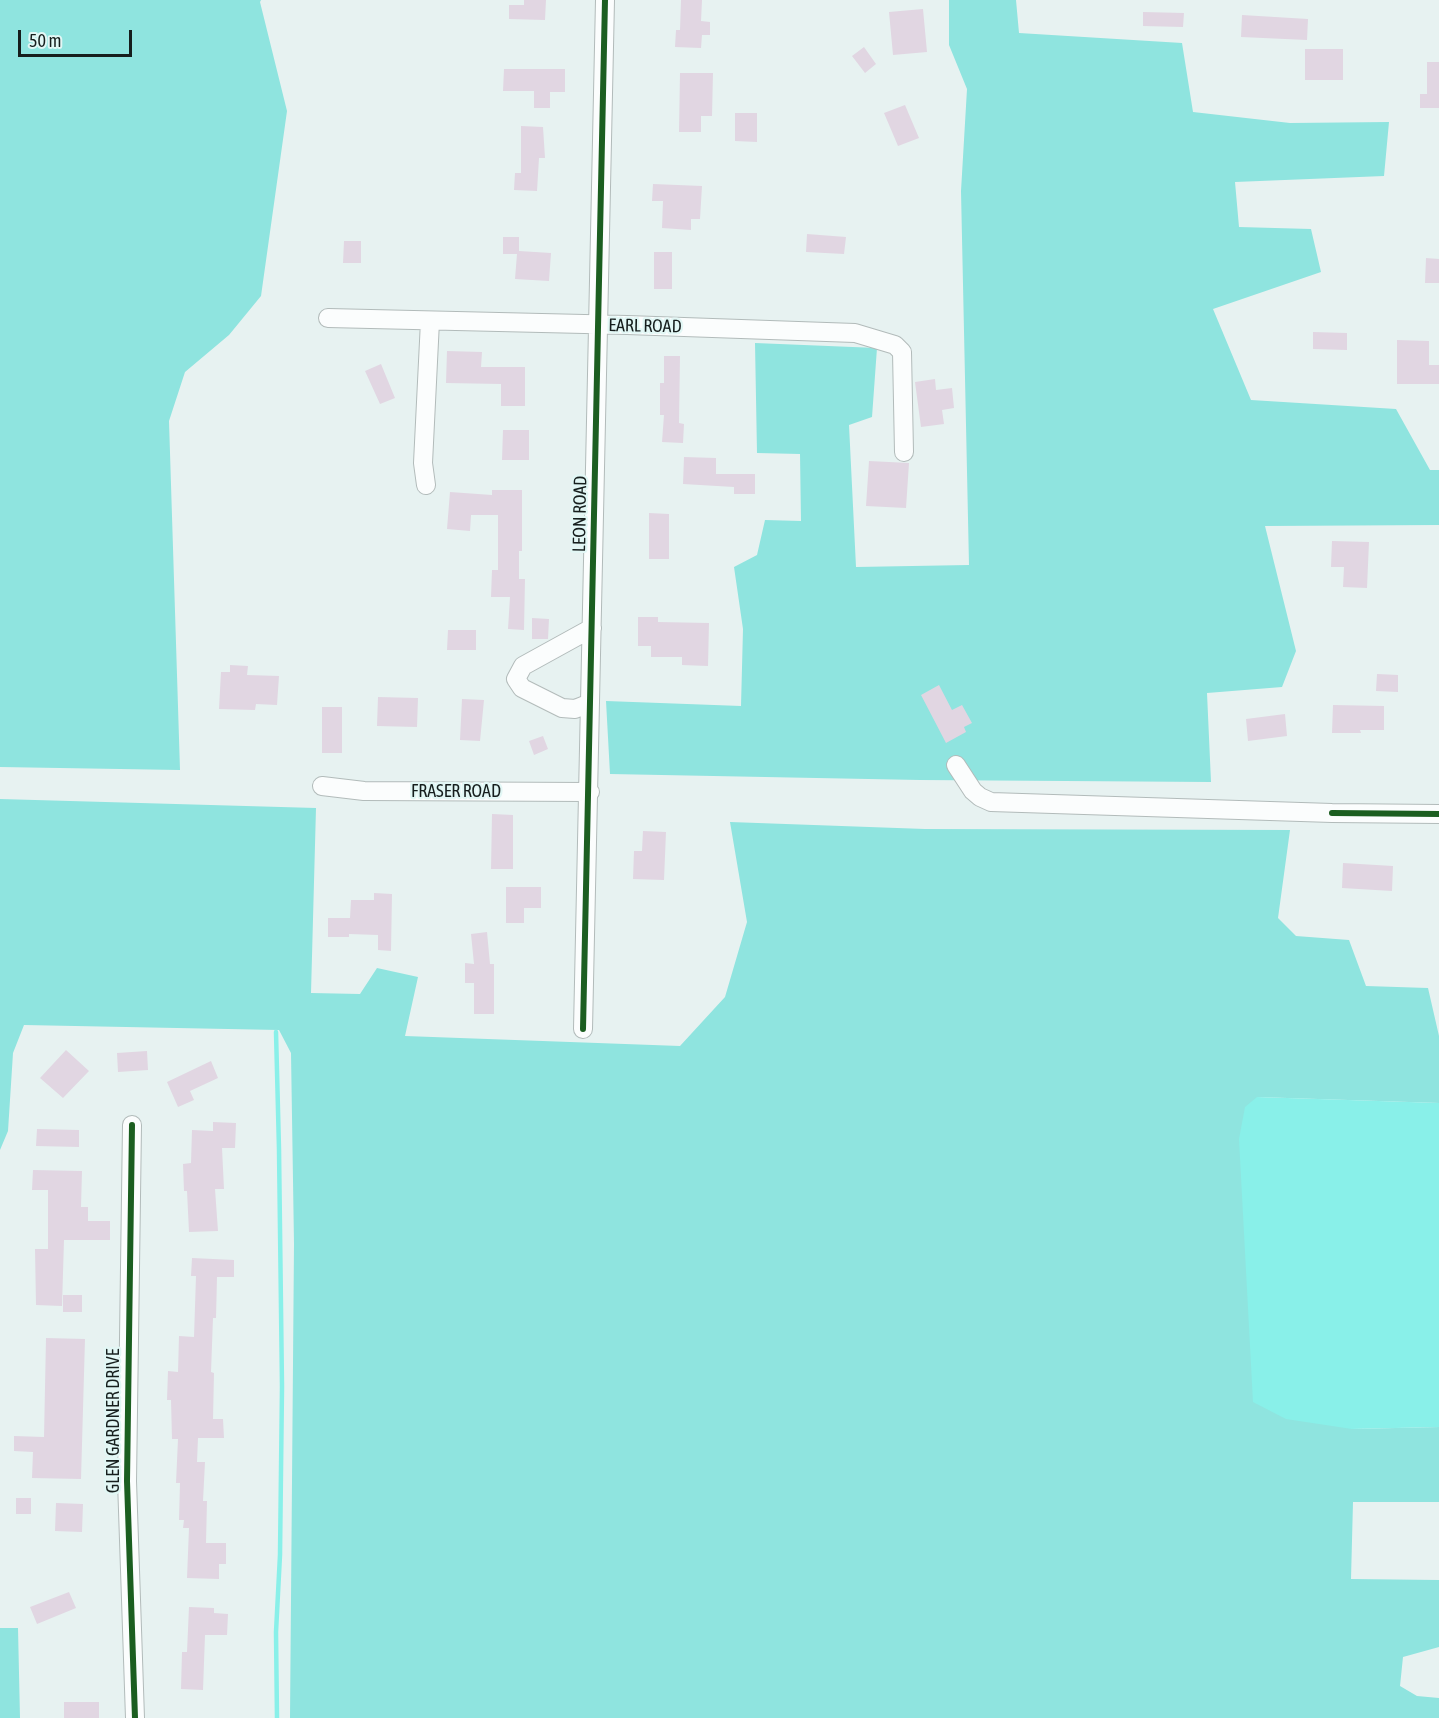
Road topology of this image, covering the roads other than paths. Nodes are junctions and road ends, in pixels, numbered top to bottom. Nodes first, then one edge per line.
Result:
1 (605, 0) edge
2 (328, 318) dead end
3 (430, 321) junction
4 (600, 325) junction
5 (904, 452) dead end
6 (426, 485) dead end
7 (592, 628) junction
8 (590, 703) junction
9 (956, 765) dead end
10 (322, 786) dead end
11 (590, 792) junction
12 (1439, 814) edge
13 (583, 1029) dead end
14 (132, 1125) dead end
15 (135, 1718) edge

1 - 4 street, LEON ROAD
2 - 3 street, EARL ROAD
3 - 4 street, EARL ROAD
3 - 6 street
4 - 5 street, EARL ROAD
4 - 7 street, LEON ROAD
7 - 8 street, LEON ROAD
7 - 8 street
8 - 11 street, LEON ROAD
9 - 12 street
10 - 11 street, FRASER ROAD
11 - 13 street, LEON ROAD
14 - 15 street, GLEN GARDNER DRIVE

